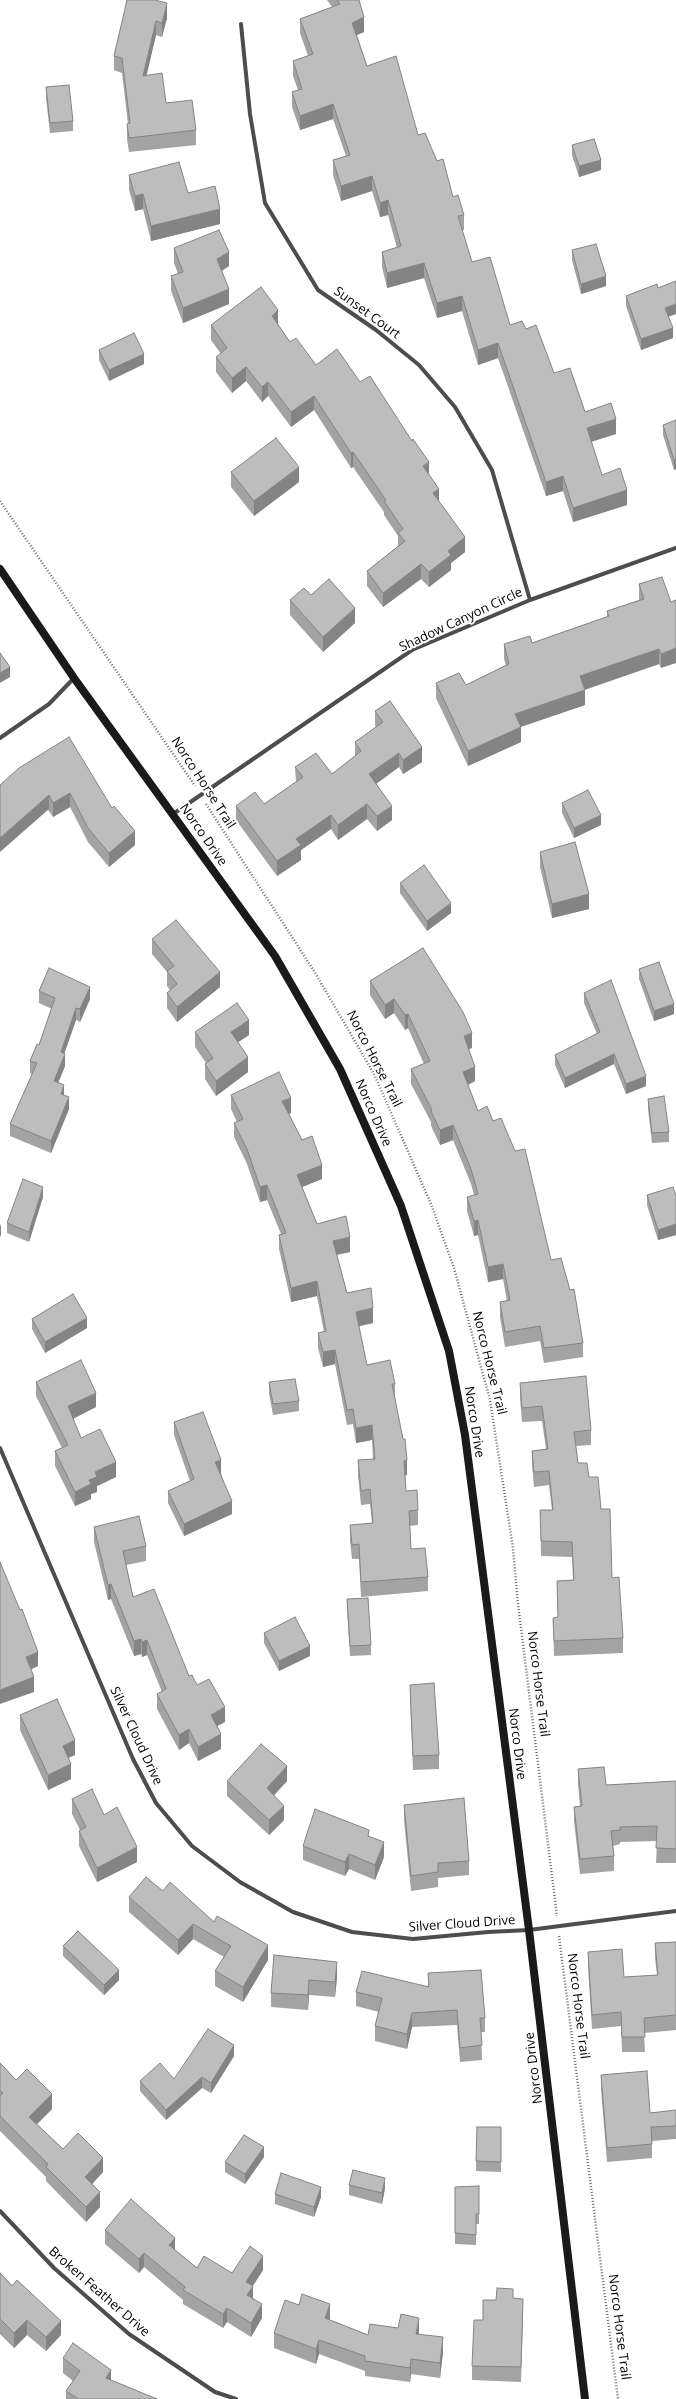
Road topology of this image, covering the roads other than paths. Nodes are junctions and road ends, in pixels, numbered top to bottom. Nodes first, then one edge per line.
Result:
1 (241, 24) dead end
2 (676, 548) edge
3 (0, 569) edge
4 (530, 600) junction
5 (74, 678) junction
6 (0, 738) edge
7 (173, 814) junction
8 (0, 1448) edge
9 (676, 1911) edge
10 (529, 1930) junction
11 (0, 2211) edge
12 (236, 2399) edge
13 (585, 2399) edge

1 - 4 street, Sunset Court
2 - 4 street, Shadow Canyon Circle
3 - 5 main road, Norco Drive
4 - 7 street, Shadow Canyon Circle
5 - 6 street
5 - 7 main road, Norco Drive
7 - 10 main road, Norco Drive
8 - 10 street, Silver Cloud Drive
9 - 10 street
10 - 13 main road, Norco Drive
11 - 12 street, Broken Feather Drive

